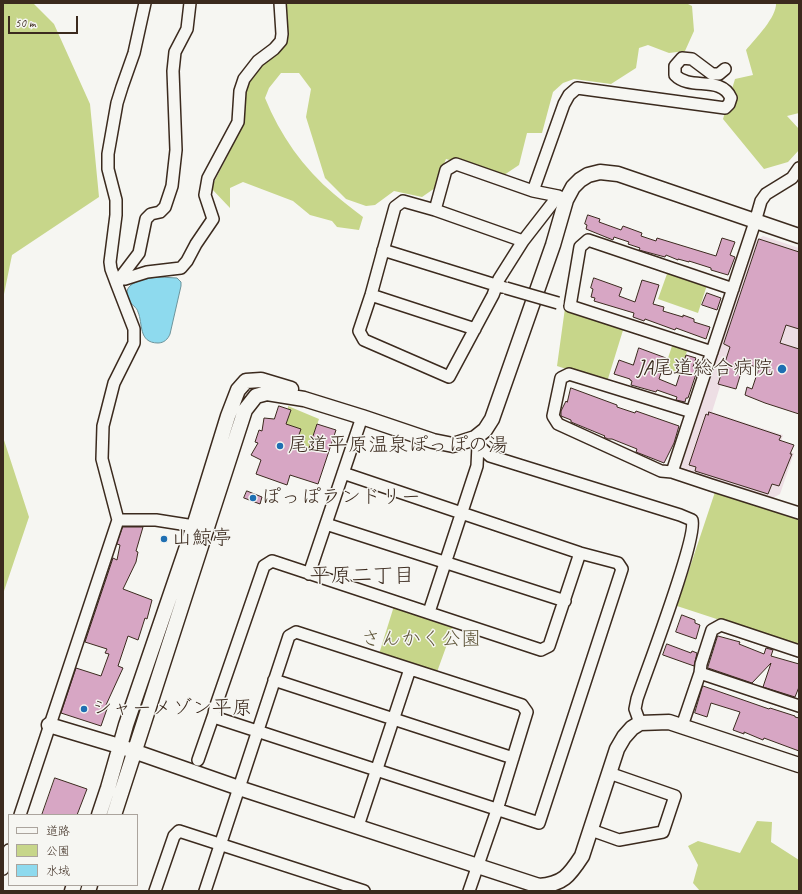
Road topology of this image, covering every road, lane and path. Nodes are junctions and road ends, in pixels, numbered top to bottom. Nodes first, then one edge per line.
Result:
1 (145, 3) edge
2 (190, 3) edge
3 (280, 3) edge
4 (725, 69) dead end
5 (799, 168) edge
6 (533, 191) junction
7 (562, 198) junction
8 (435, 210) junction
9 (755, 222) junction
10 (799, 236) edge
11 (523, 241) junction
12 (383, 250) junction
13 (119, 281) junction
14 (501, 287) junction
15 (733, 289) junction
16 (371, 295) junction
17 (570, 306) junction
18 (475, 329) junction
19 (712, 352) junction
20 (692, 412) junction
21 (362, 416) junction
22 (477, 442) junction
23 (220, 470) junction
24 (672, 472) junction
25 (343, 473) junction
26 (461, 512) junction
27 (799, 513) edge
28 (118, 520) junction
29 (326, 524) junction
30 (194, 526) junction
31 (580, 553) junction
32 (446, 562) junction
33 (308, 574) junction
34 (564, 601) junction
35 (429, 612) junction
36 (799, 651) edge
37 (410, 669) junction
38 (700, 673) junction
39 (274, 680) junction
40 (799, 706) edge
41 (214, 714) junction
42 (394, 719) junction
43 (640, 723) junction
44 (50, 725) junction
45 (682, 726) junction
46 (257, 731) junction
47 (119, 746) junction
48 (135, 752) junction
49 (513, 758) junction
50 (198, 760) dead end
51 (799, 765) edge
52 (377, 769) junction
53 (609, 773) junction
54 (239, 788) junction
55 (497, 810) junction
56 (20, 814) edge
57 (99, 814) edge
58 (114, 814) edge
59 (358, 826) junction
60 (591, 830) junction
61 (220, 846) junction
62 (8, 853) edge
63 (478, 866) junction
64 (3, 869) edge
65 (154, 891) edge
66 (205, 891) edge
67 (364, 891) edge
68 (469, 891) edge

1 - 13 street
2 - 13 street
3 - 13 street
4 - 6 street
5 - 9 street
6 - 7 street
6 - 8 street
7 - 9 street
7 - 11 street
7 - 22 street
8 - 11 street
8 - 12 street
9 - 10 street
9 - 15 street
11 - 14 street
12 - 14 street
12 - 16 street
13 - 28 street
14 - 17 street, bridge
14 - 18 street
15 - 17 street
15 - 19 street
16 - 18 street
16 - 18 street
17 - 19 street
19 - 20 street
20 - 24 street
20 - 24 street
21 - 22 street
21 - 23 street
21 - 25 street
22 - 26 street
22 - 43 street
23 - 30 street
23 - 48 street
24 - 27 street
25 - 26 street
25 - 29 street
26 - 31 street
26 - 32 street
28 - 30 street
28 - 44 street
29 - 32 street
29 - 33 street
30 - 47 street
31 - 34 street
31 - 55 street
32 - 34 street
32 - 35 street
33 - 35 street
33 - 41 street
34 - 35 street
36 - 38 street
37 - 39 street
37 - 42 street
37 - 49 street
38 - 40 street
38 - 45 street
39 - 42 street
39 - 46 street
41 - 46 street
41 - 50 street
42 - 49 street
42 - 52 street
43 - 45 street
43 - 53 street
44 - 47 street
44 - 56 street
45 - 51 street
46 - 52 street
46 - 54 street
47 - 48 street
47 - 57 street
48 - 54 street
48 - 58 street
49 - 55 street
52 - 55 street
52 - 59 street
53 - 60 street
53 - 60 street
54 - 59 street
54 - 61 street
55 - 63 street
59 - 63 street
60 - 63 street
61 - 65 street
61 - 66 street
61 - 67 street
62 - 64 street
63 - 68 street

